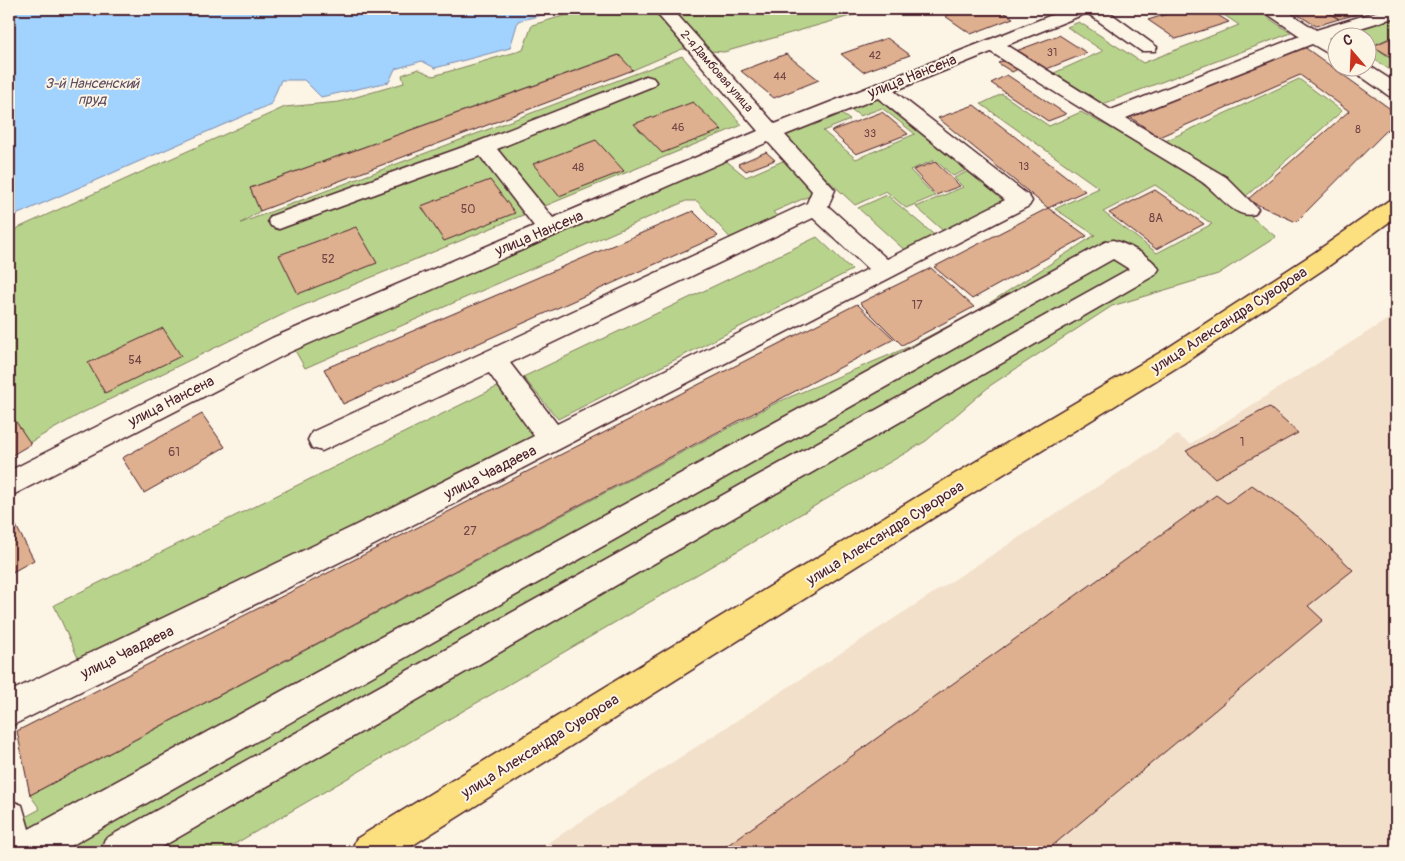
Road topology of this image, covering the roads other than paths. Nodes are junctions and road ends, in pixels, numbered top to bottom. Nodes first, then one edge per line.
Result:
1 (662, 9) edge
2 (1082, 9) edge
3 (1093, 9) edge
4 (1272, 9) edge
5 (1396, 11) edge
6 (1045, 14) edge
7 (1314, 37) junction
8 (992, 44) junction
9 (1328, 46) edge
10 (1148, 48) dead end
11 (1374, 78) edge
12 (646, 82) dead end
13 (879, 90) junction
14 (1396, 92) edge
15 (1109, 118) junction
16 (771, 134) junction
17 (484, 147) junction
18 (1396, 206) edge
19 (816, 208) junction
20 (1247, 209) dead end
21 (279, 221) dead end
22 (549, 229) junction
23 (885, 271) junction
24 (493, 359) junction
25 (322, 440) dead end
26 (553, 440) junction
27 (9, 485) edge
28 (9, 710) edge
29 (9, 818) edge
30 (16, 852) edge
31 (24, 852) edge
32 (118, 852) edge
33 (369, 852) edge

1 - 16 street, 2-я Дамбовая улица
2 - 6 street, улица Нансена
3 - 10 street
4 - 7 street
5 - 7 street
6 - 8 street, улица Нансена
7 - 9 street
7 - 15 street
8 - 13 street, улица Нансена
8 - 15 street
11 - 14 street
12 - 17 street
13 - 16 street, улица Нансена
13 - 23 street, улица Чаадаева
15 - 20 street
16 - 19 street
16 - 22 street, улица Нансена
17 - 21 street
17 - 22 street
18 - 33 main road, улица Александра Суворова
19 - 23 street
19 - 24 street
22 - 27 street, улица Нансена
23 - 26 street, улица Чаадаева
24 - 25 street
24 - 26 street
26 - 28 street, улица Чаадаева
29 - 30 street
31 - 32 street

